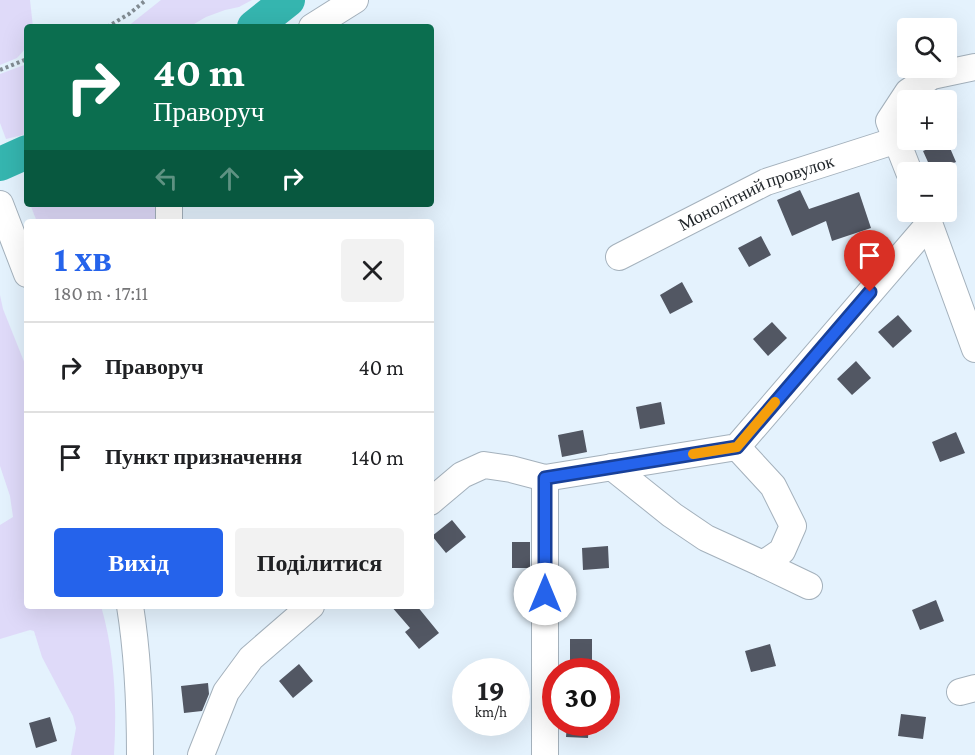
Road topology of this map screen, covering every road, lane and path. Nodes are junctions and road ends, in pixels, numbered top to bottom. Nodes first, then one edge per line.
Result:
1 (146, 0) edge
2 (355, 0) edge
3 (112, 24) edge
4 (317, 24) edge
5 (24, 60) edge
6 (975, 67) edge
7 (0, 70) edge
8 (911, 90) edge
9 (897, 109) edge
10 (897, 140) joint
11 (0, 204) edge
12 (924, 222) edge
13 (928, 222) edge
14 (619, 257) dead end
15 (24, 266) edge
16 (975, 349) edge
17 (737, 447) junction
18 (612, 467) junction
19 (545, 478) junction
20 (434, 498) edge
21 (763, 564) junction
22 (809, 586) dead end
23 (130, 609) edge
24 (307, 609) edge
25 (140, 755) edge
26 (201, 755) edge
27 (545, 755) edge

1 - 3 path
2 - 4 street
5 - 7 path
6 - 8 street
9 - 10 street
10 - 14 street, Монолітний провулок
11 - 15 street
12 - 17 street
13 - 16 street
17 - 18 street
17 - 21 street
18 - 19 street
18 - 21 street
19 - 20 street
19 - 27 street
21 - 22 street
23 - 25 street
24 - 26 street

